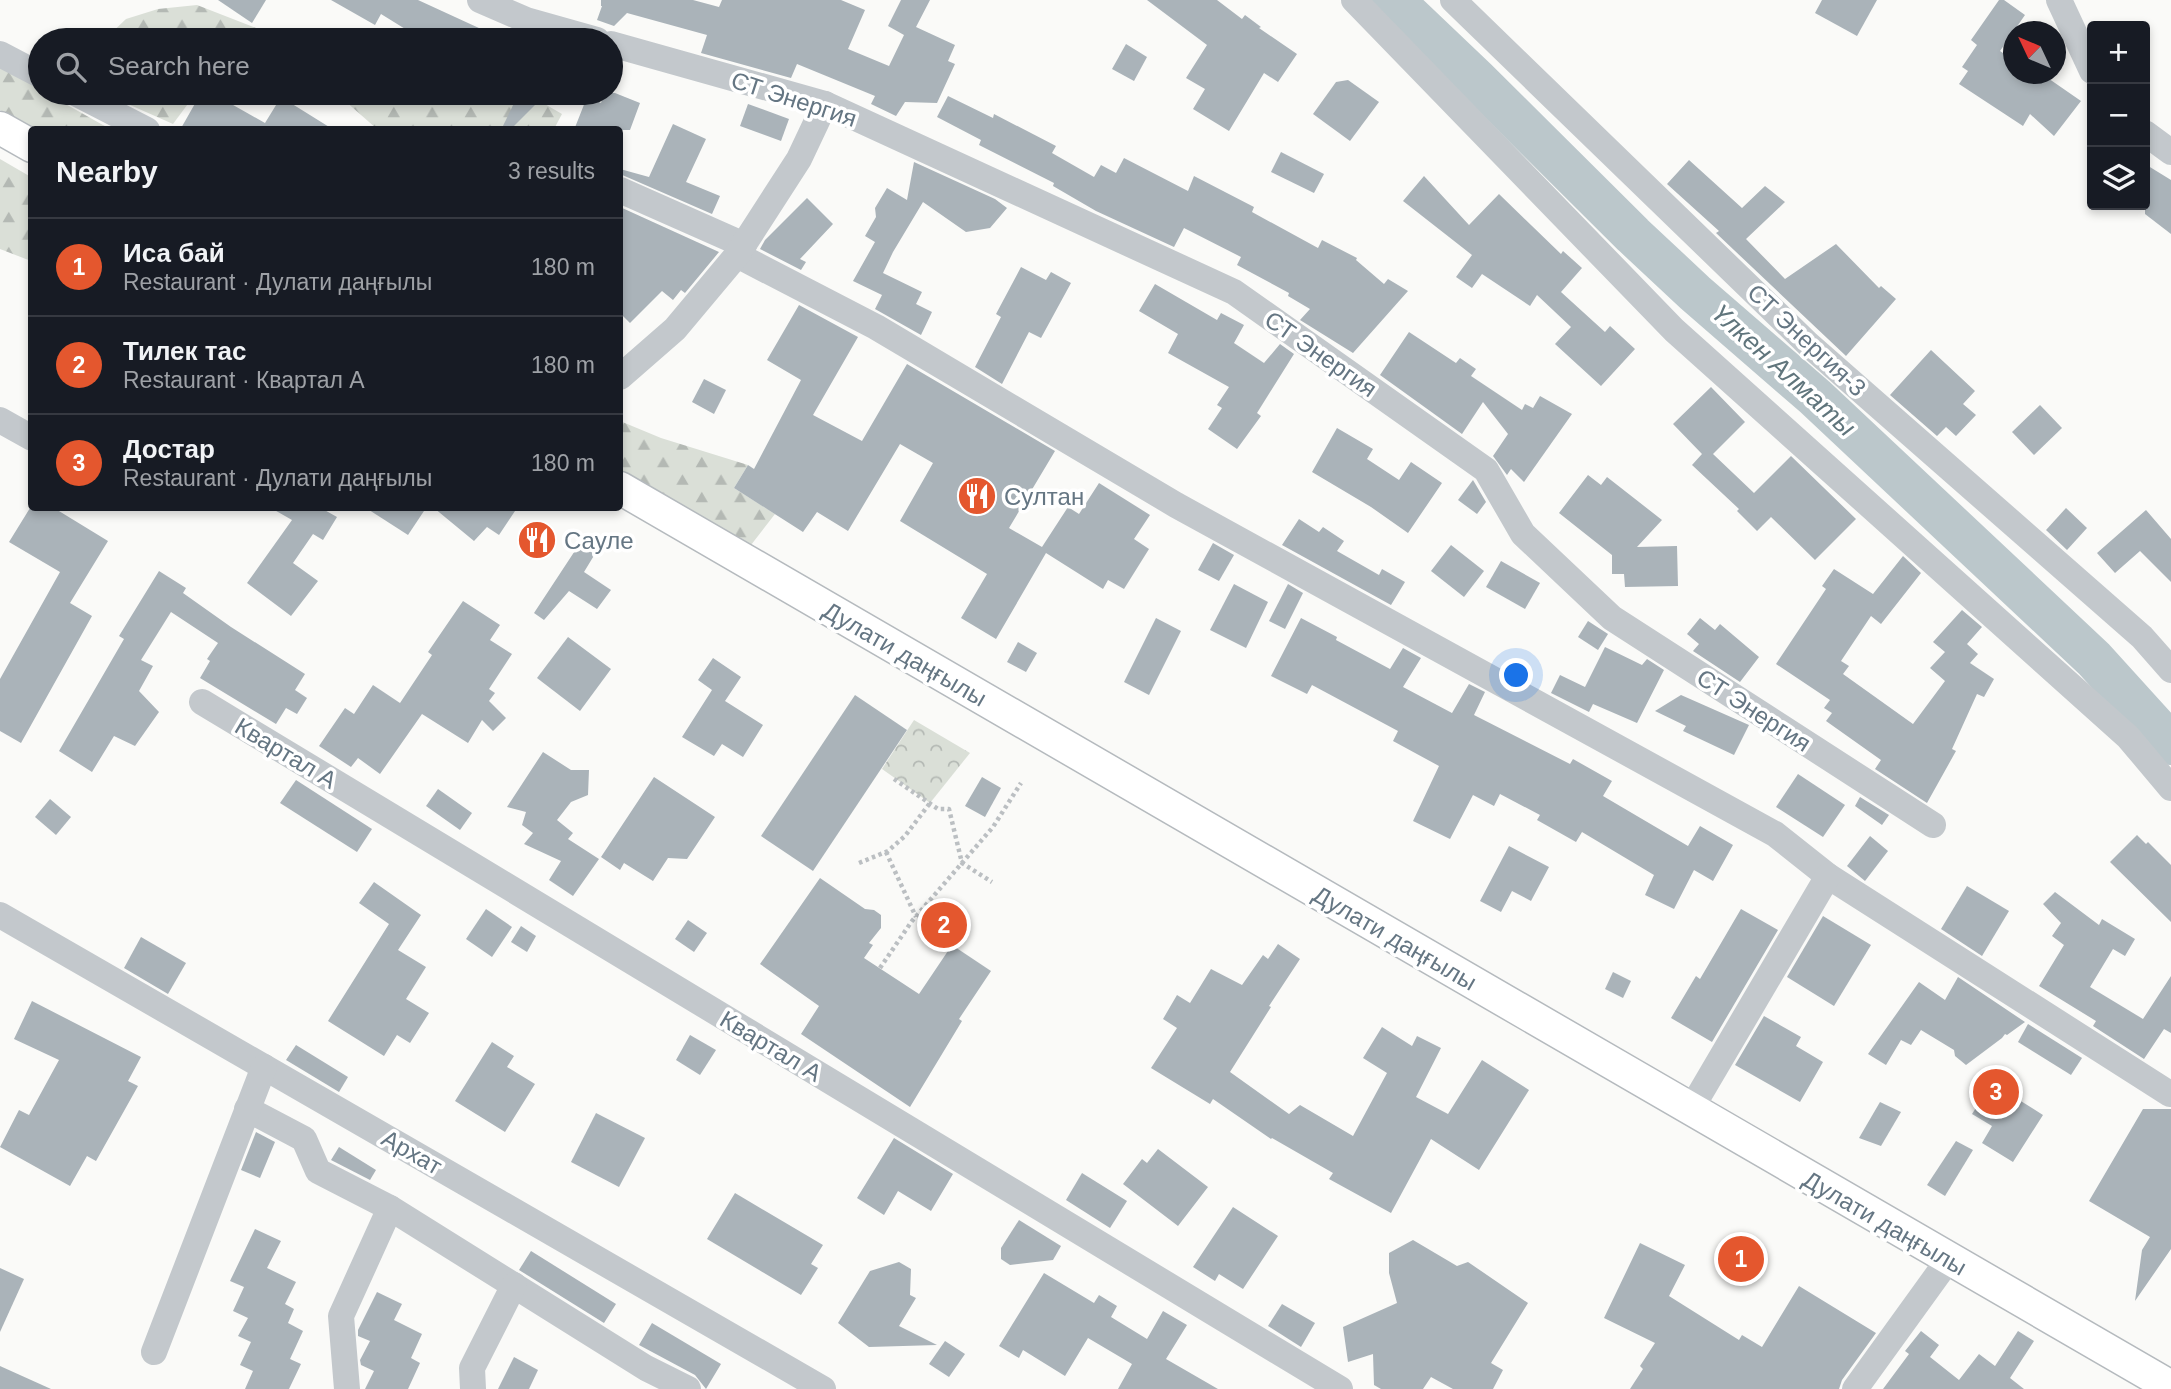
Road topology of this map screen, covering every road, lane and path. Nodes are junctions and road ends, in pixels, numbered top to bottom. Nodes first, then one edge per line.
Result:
1 (480, 0) edge
2 (1353, 0) edge
3 (1453, 0) edge
4 (2059, 0) edge
5 (554, 28) edge
6 (623, 47) edge
7 (0, 54) edge
8 (2087, 60) edge
9 (28, 69) edge
10 (825, 104) junction
11 (98, 105) edge
12 (139, 126) edge
13 (0, 128) edge
14 (2150, 137) edge
15 (28, 144) edge
16 (2171, 152) edge
17 (623, 192) edge
18 (740, 250) junction
19 (623, 373) edge
20 (0, 420) edge
21 (28, 436) edge
22 (623, 490) edge
23 (2171, 670) edge
24 (202, 702) dead end
25 (894, 779) dead end
26 (1021, 783) dead end
27 (2171, 788) edge
28 (930, 803) junction
29 (1933, 825) dead end
30 (886, 852) junction
31 (859, 863) dead end
32 (962, 863) junction
33 (1828, 876) junction
34 (992, 883) dead end
35 (0, 915) edge
36 (916, 917) junction
37 (880, 968) dead end
38 (264, 1067) junction
39 (2170, 1094) edge
40 (1691, 1108) junction
41 (247, 1109) junction
42 (390, 1208) junction
43 (1949, 1259) junction
44 (514, 1285) junction
45 (154, 1352) dead end
46 (640, 1378) edge
47 (2171, 1387) edge
48 (347, 1389) edge
49 (472, 1389) edge
50 (688, 1389) edge
51 (823, 1389) edge
52 (1340, 1389) edge
53 (1855, 1389) edge

1 - 5 street
2 - 27 street
3 - 23 street, СТ Энергия-3
4 - 8 street
6 - 10 street, СТ Энергия
7 - 9 street
10 - 18 street
10 - 29 street, СТ Энергия
11 - 12 street
13 - 15 main road
14 - 16 street
17 - 18 street
18 - 19 street
18 - 33 street
20 - 21 street
22 - 40 main road, Дулати даңғылы
24 - 52 street, Квартал А
25 - 28 path
26 - 32 path
28 - 30 path
28 - 32 path
30 - 31 path
30 - 36 path
32 - 34 path
32 - 36 path
33 - 39 street
33 - 40 street
35 - 38 street, Архат
36 - 37 path
38 - 41 street
38 - 51 street, Архат
40 - 43 main road, Дулати даңғылы
41 - 42 street
41 - 45 street
42 - 44 street
42 - 48 street
43 - 47 main road, Дулати даңғылы
43 - 53 street
44 - 46 street
44 - 49 street
46 - 50 street

